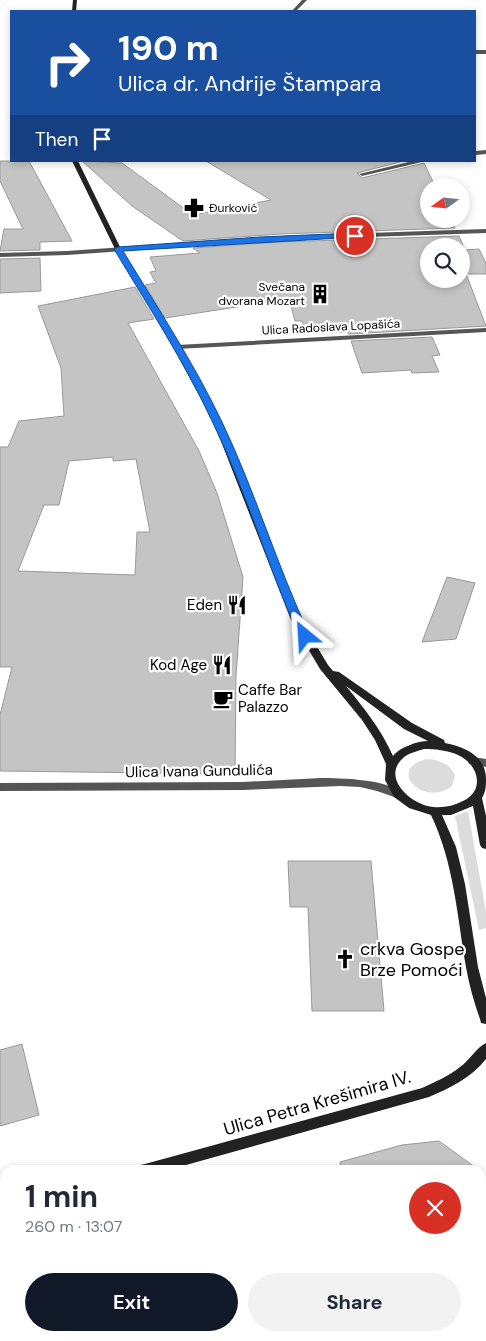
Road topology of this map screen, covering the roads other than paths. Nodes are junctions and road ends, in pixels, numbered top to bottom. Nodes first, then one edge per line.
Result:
1 (305, 0) edge
2 (295, 10) edge
3 (75, 162) edge
4 (418, 162) edge
5 (362, 174) dead end
6 (486, 231) edge
7 (118, 249) junction
8 (0, 255) edge
9 (486, 330) edge
10 (177, 347) junction
11 (324, 667) junction
12 (446, 746) junction
13 (474, 761) junction
14 (392, 763) junction
15 (486, 763) edge
16 (0, 787) edge
17 (397, 794) junction
18 (481, 798) edge
19 (435, 812) junction
20 (486, 845) edge
21 (486, 1019) edge
22 (486, 1049) edge
23 (164, 1165) edge

1 - 2 street
3 - 7 main road
4 - 5 street
6 - 7 street
7 - 8 street
7 - 10 main road
9 - 10 street, Ulica Radoslava Lopašića
10 - 11 main road
11 - 12 main road
11 - 14 main road
12 - 13 main road
12 - 14 main road
13 - 15 street
13 - 18 main road
14 - 17 main road
16 - 17 street, Ulica Ivana Gundulića
17 - 19 main road
18 - 19 main road
18 - 20 main road
19 - 21 main road
22 - 23 main road, Ulica Petra Krešimira IV.

